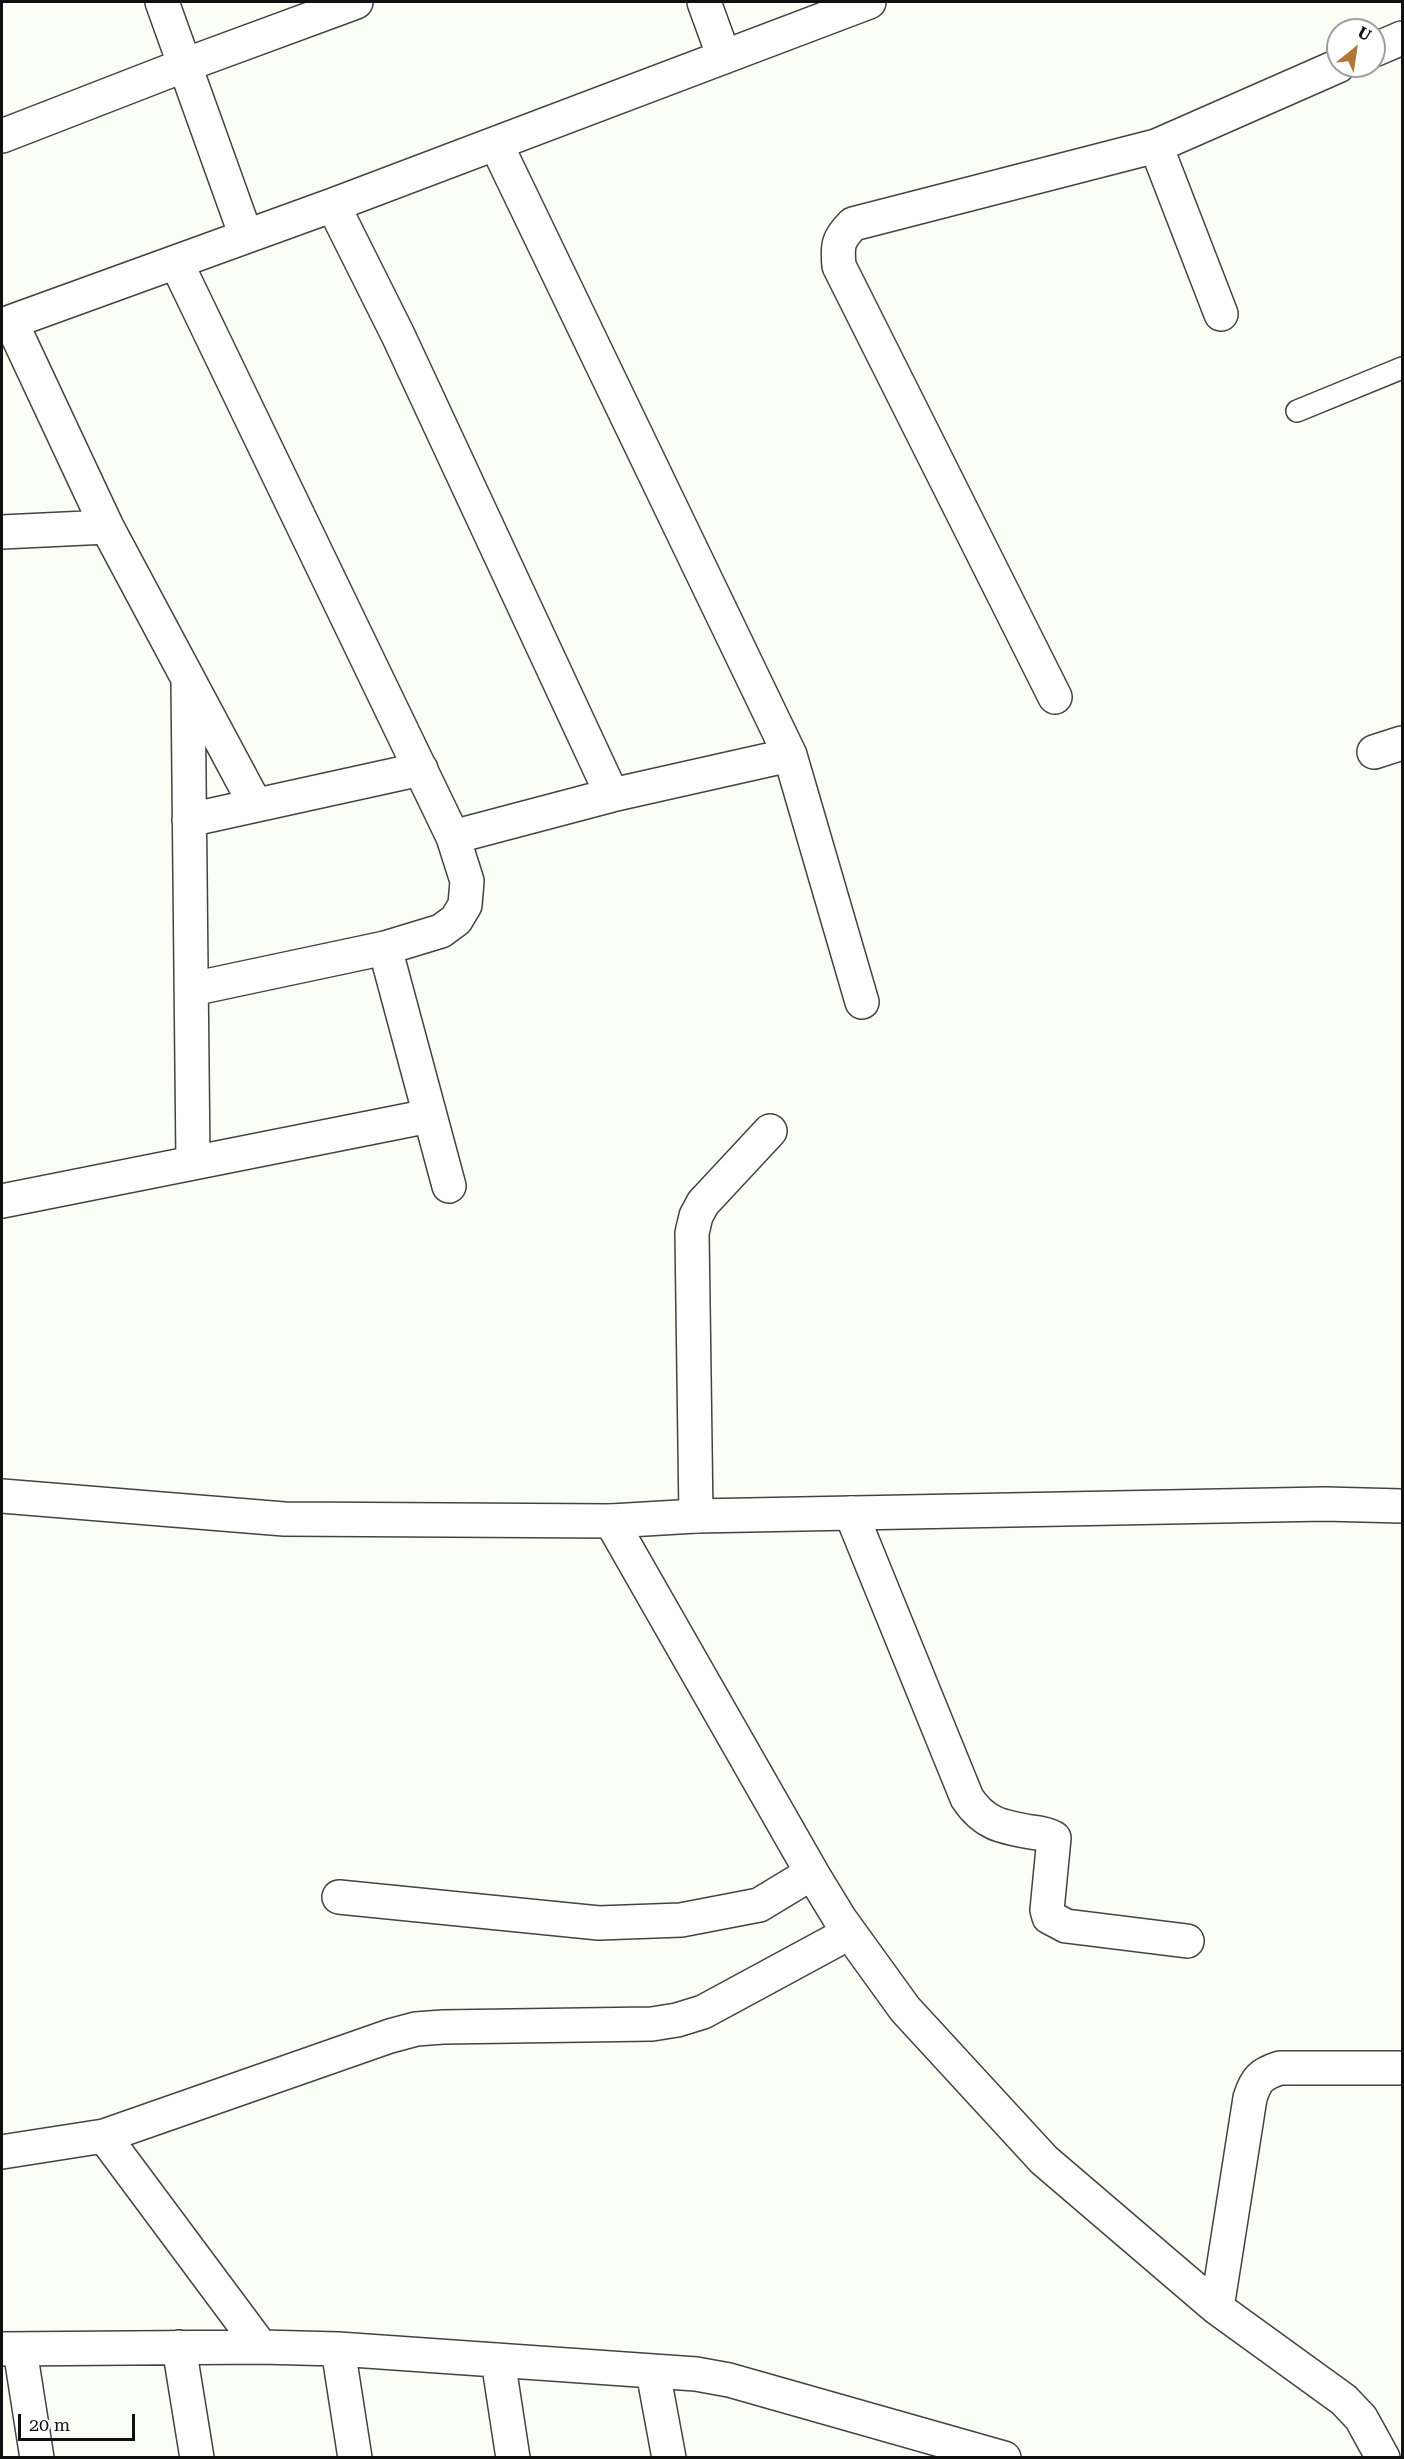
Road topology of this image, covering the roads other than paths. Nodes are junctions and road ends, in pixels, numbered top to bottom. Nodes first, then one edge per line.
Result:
1 (162, 2) edge
2 (356, 2) edge
3 (704, 2) edge
4 (868, 2) edge
5 (1402, 38) edge
6 (1386, 45) edge
7 (724, 57) junction
8 (185, 65) junction
9 (1326, 71) edge
10 (2, 136) edge
11 (496, 144) junction
12 (1156, 146) junction
13 (333, 205) junction
14 (246, 236) junction
15 (176, 262) junction
16 (1221, 314) dead end
17 (6, 323) edge
18 (1402, 368) edge
19 (1297, 411) dead end
20 (107, 527) junction
21 (2, 532) edge
22 (188, 678) junction
23 (1055, 697) dead end
24 (790, 755) junction
25 (421, 769) junction
26 (612, 795) junction
27 (255, 804) junction
28 (189, 820) junction
29 (453, 837) junction
30 (385, 948) junction
31 (192, 989) junction
32 (862, 1002) dead end
33 (429, 1116) junction
34 (770, 1131) dead end
35 (193, 1162) junction
36 (449, 1186) dead end
37 (2, 1201) edge
38 (2, 1496) edge
39 (1402, 1506) edge
40 (851, 1513) junction
41 (696, 1516) junction
42 (611, 1521) junction
43 (812, 1873) junction
44 (339, 1897) dead end
45 (849, 1933) junction
46 (1187, 1941) dead end
47 (1402, 2068) edge
48 (104, 2136) junction
49 (2, 2152) edge
50 (1217, 2308) junction
51 (261, 2347) junction
52 (179, 2348) junction
53 (11, 2349) edge
54 (338, 2349) junction
55 (498, 2360) junction
56 (653, 2372) junction
57 (37, 2457) edge
58 (197, 2457) edge
59 (355, 2457) edge
60 (513, 2457) edge
61 (669, 2457) edge
62 (1004, 2457) edge
63 (1383, 2457) edge

1 - 8 street
2 - 8 street
3 - 7 street
4 - 7 street
5 - 6 street
7 - 11 street
8 - 10 street
8 - 14 street
9 - 12 street
11 - 13 street
11 - 24 street
12 - 16 street
12 - 23 street
13 - 14 street
13 - 26 street
14 - 15 street
15 - 17 street
15 - 25 street
17 - 20 street
18 - 19 lane
20 - 21 street
20 - 22 street
22 - 27 street
22 - 28 street
24 - 26 street
24 - 32 street
25 - 27 street
25 - 29 street
26 - 29 street
27 - 28 street
28 - 31 street
29 - 30 street
30 - 31 street
30 - 33 street
31 - 35 street
33 - 35 street
33 - 36 street
34 - 41 street
35 - 37 street
38 - 42 street
39 - 40 street
40 - 41 street
40 - 46 street
41 - 42 street
42 - 43 street
43 - 44 street
43 - 45 street
45 - 48 street
45 - 50 street
47 - 50 street
48 - 49 street
48 - 51 street
50 - 63 street
51 - 52 street
51 - 54 street
52 - 53 street
52 - 58 street
53 - 57 street
54 - 55 street
54 - 59 street
55 - 56 street
55 - 60 street
56 - 61 street
56 - 62 street

